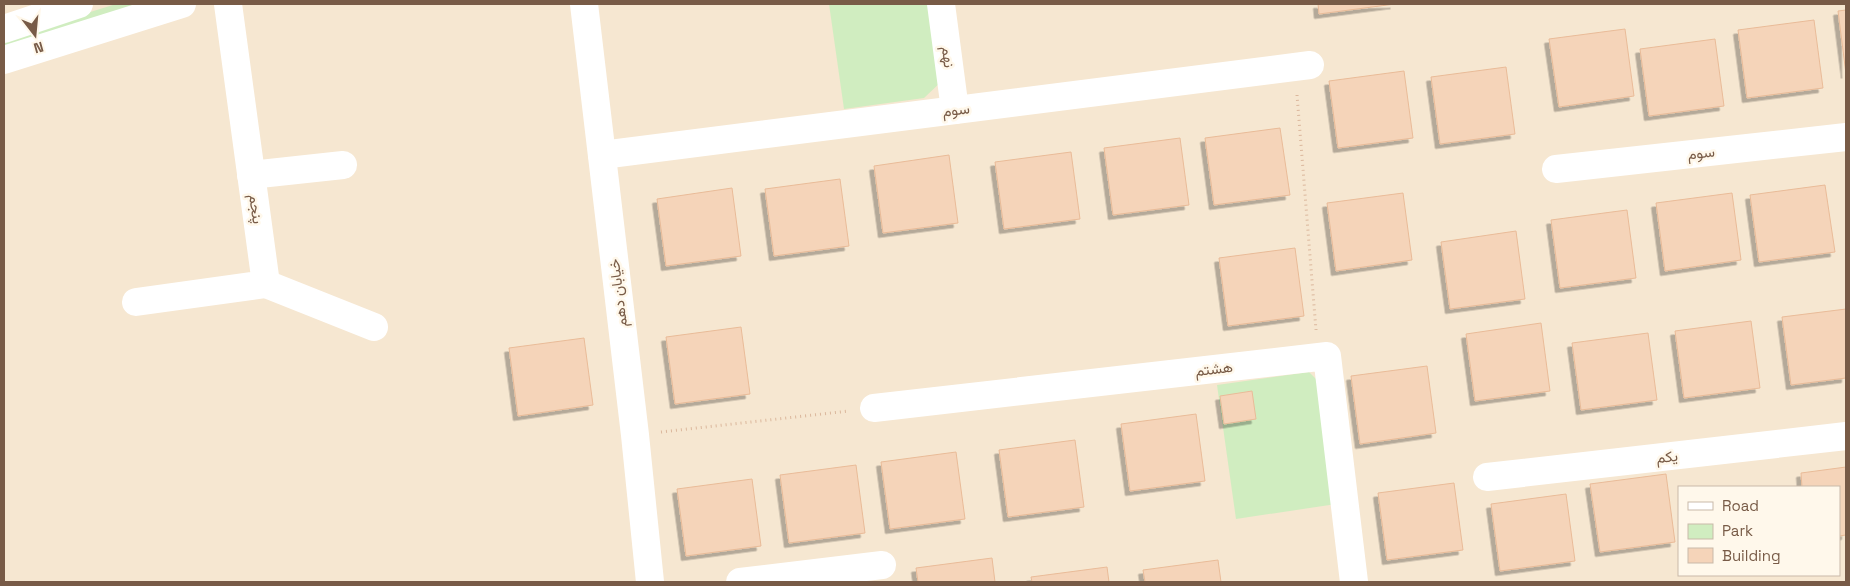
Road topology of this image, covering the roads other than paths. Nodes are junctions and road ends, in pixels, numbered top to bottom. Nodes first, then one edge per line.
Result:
1 (79, 4) edge
2 (182, 4) edge
3 (228, 4) edge
4 (584, 4) edge
5 (941, 4) edge
6 (4, 29) edge
7 (4, 60) edge
8 (1303, 66) road end
9 (955, 110) junction
10 (1846, 137) edge
11 (602, 155) junction
12 (343, 165) dead end
13 (1556, 169) dead end
14 (251, 175) junction
15 (266, 284) junction
16 (136, 302) dead end
17 (374, 327) dead end
18 (874, 408) road end
19 (1846, 436) edge
20 (1487, 477) dead end
21 (882, 565) dead end
22 (650, 582) edge
23 (740, 582) edge
24 (1354, 582) edge

1 - 6 street
2 - 7 street
3 - 14 street, پنجم
4 - 11 street, خیابان دهم
5 - 9 street, نهم
8 - 9 street, سوم
9 - 11 street, سوم
10 - 13 street, سوم
11 - 22 street, خیابان دهم
12 - 14 street
14 - 15 street, پنجم
15 - 16 street
15 - 17 street
18 - 24 street, هشتم
19 - 20 street, یکم
21 - 23 street

